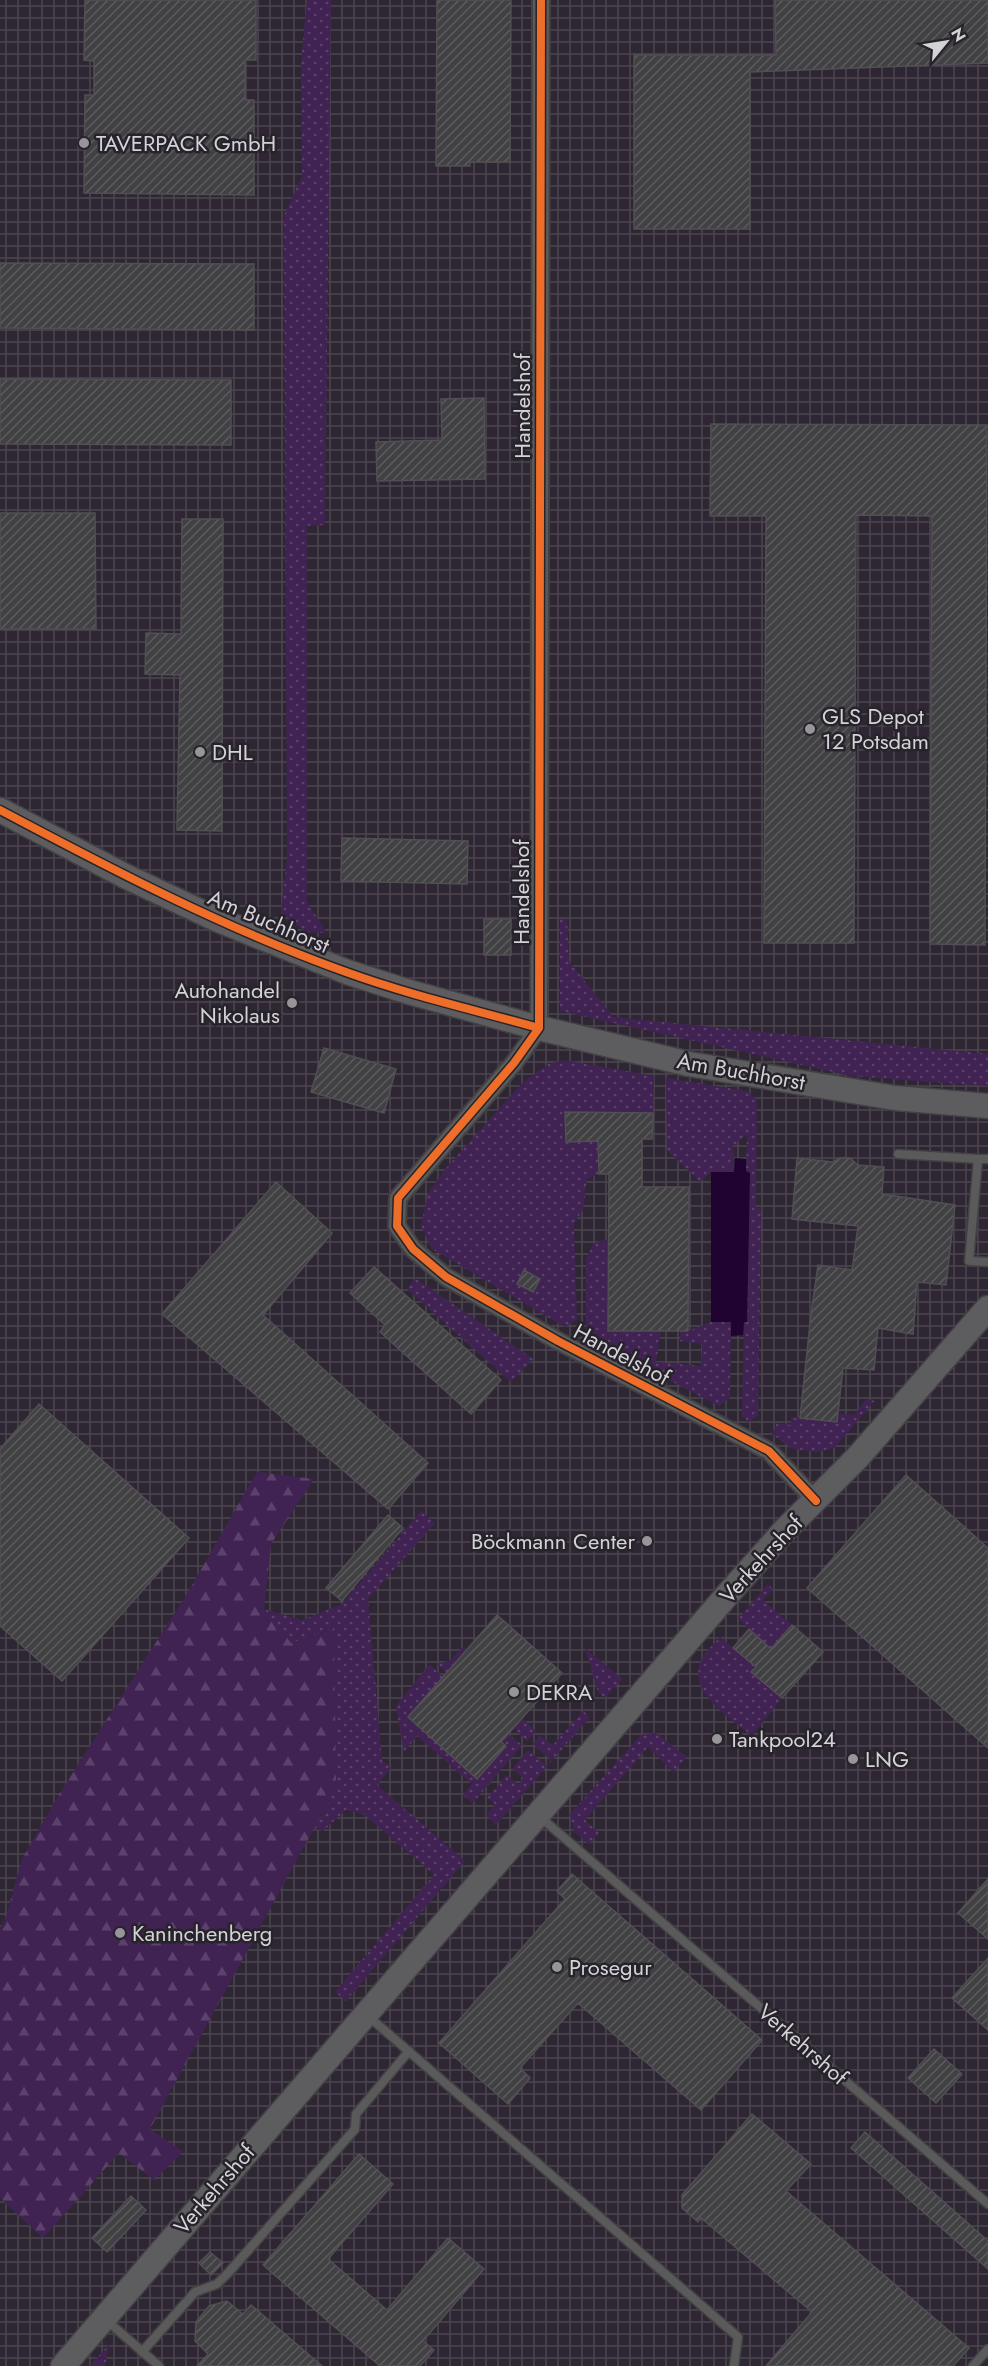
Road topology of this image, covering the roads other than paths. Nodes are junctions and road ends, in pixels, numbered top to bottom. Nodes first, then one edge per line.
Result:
1 (541, 0) edge
2 (0, 810) edge
3 (539, 1028) junction
4 (988, 1106) edge
5 (898, 1154) dead end
6 (978, 1159) junction
7 (988, 1159) edge
8 (988, 1262) edge
9 (988, 1308) edge
10 (816, 1501) junction
11 (537, 1813) junction
12 (365, 2013) junction
13 (409, 2051) junction
14 (988, 2204) edge
15 (104, 2318) junction
16 (988, 2349) edge
17 (142, 2352) junction
18 (63, 2366) edge
19 (159, 2366) edge
20 (734, 2366) edge
21 (973, 2366) edge

1 - 3 street, Handelshof
2 - 3 main road, Am Buchhorst
3 - 4 main road, Am Buchhorst
3 - 10 street, Handelshof
5 - 6 lane
6 - 7 lane
6 - 8 lane
9 - 10 main road, Verkehrshof
10 - 11 main road, Verkehrshof
11 - 12 main road, Verkehrshof
11 - 14 lane, Verkehrshof
12 - 13 lane
12 - 15 main road, Verkehrshof
13 - 17 lane
13 - 20 lane
15 - 17 lane
15 - 18 main road, Verkehrshof
16 - 21 lane
17 - 19 lane

